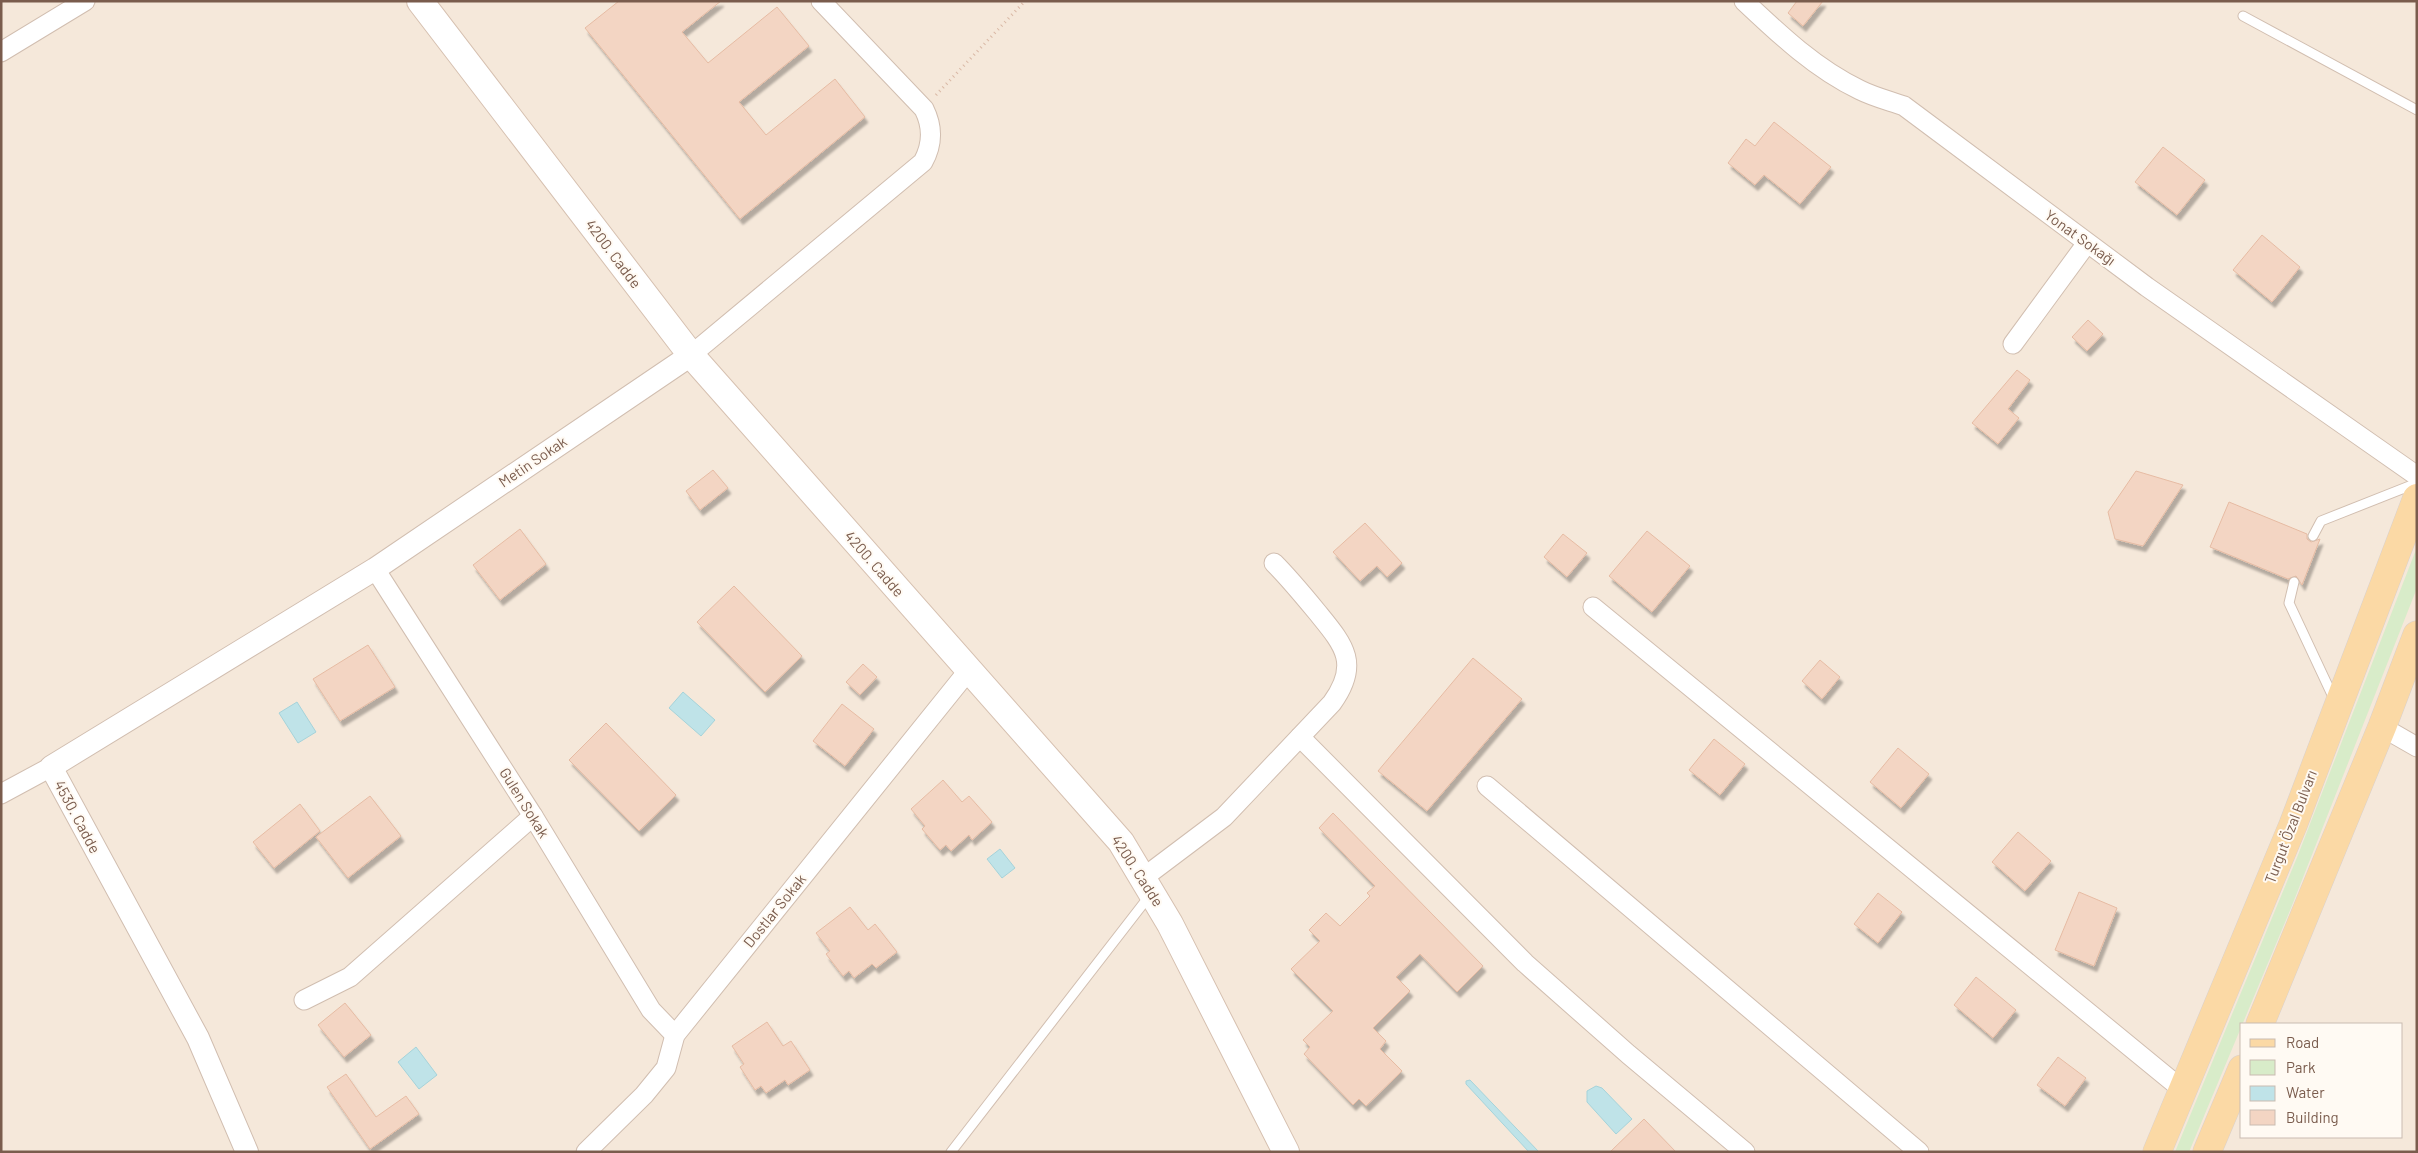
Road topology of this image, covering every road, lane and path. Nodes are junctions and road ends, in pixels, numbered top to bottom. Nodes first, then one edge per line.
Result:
1 (85, 1) edge
2 (420, 1) edge
3 (821, 1) edge
4 (1025, 1) edge
5 (1744, 1) edge
6 (2243, 16) dead end
7 (1, 52) edge
8 (924, 109) junction
9 (2417, 110) edge
10 (2087, 243) junction
11 (2013, 344) dead end
12 (691, 355) junction
13 (2417, 476) edge
14 (2417, 483) edge
15 (2417, 498) edge
16 (2314, 536) dead end
17 (1274, 563) dead end
18 (374, 569) junction
19 (2294, 582) dead end
20 (1593, 607) dead end
21 (2417, 634) edge
22 (968, 671) junction
23 (2337, 705) junction
24 (2382, 727) junction
25 (1300, 737) junction
26 (2417, 747) edge
27 (51, 767) junction
28 (1488, 786) dead end
29 (1, 794) edge
30 (533, 816) junction
31 (1147, 886) junction
32 (304, 1000) dead end
33 (2260, 1023) edge
34 (675, 1035) junction
35 (2240, 1074) edge
36 (2184, 1091) junction
37 (247, 1152) edge
38 (586, 1152) edge
39 (951, 1152) edge
40 (1286, 1152) edge
41 (1745, 1152) edge
42 (1919, 1152) edge
43 (2157, 1152) edge
44 (2207, 1152) edge

1 - 7 street
2 - 12 main road, 4200. Cadde
3 - 8 street
4 - 8 path
5 - 10 street, Yonat Sokağı
6 - 9 lane
8 - 12 street
10 - 11 street
10 - 13 street, Yonat Sokağı
12 - 18 street, Metin Sokak
12 - 22 main road, 4200. Cadde
14 - 16 lane
15 - 23 main road, Turgut Özal Bulvarı
17 - 25 street
18 - 27 street, 4530. Cadde
18 - 30 street, Gulen Sokak
19 - 23 lane
20 - 36 street
21 - 24 main road
22 - 31 main road, 4200. Cadde
22 - 34 street, Dostlar Sokak
23 - 36 main road, Turgut Özal Bulvarı
24 - 26 street
24 - 33 main road
25 - 31 street
25 - 41 street
27 - 29 street
27 - 37 street, 4530. Cadde
28 - 42 street
30 - 32 street
30 - 34 street, Gulen Sokak
31 - 39 lane
31 - 40 main road, 4200. Cadde
34 - 38 street, Dostlar Sokak
35 - 44 main road
36 - 43 main road, Turgut Özal Bulvarı

